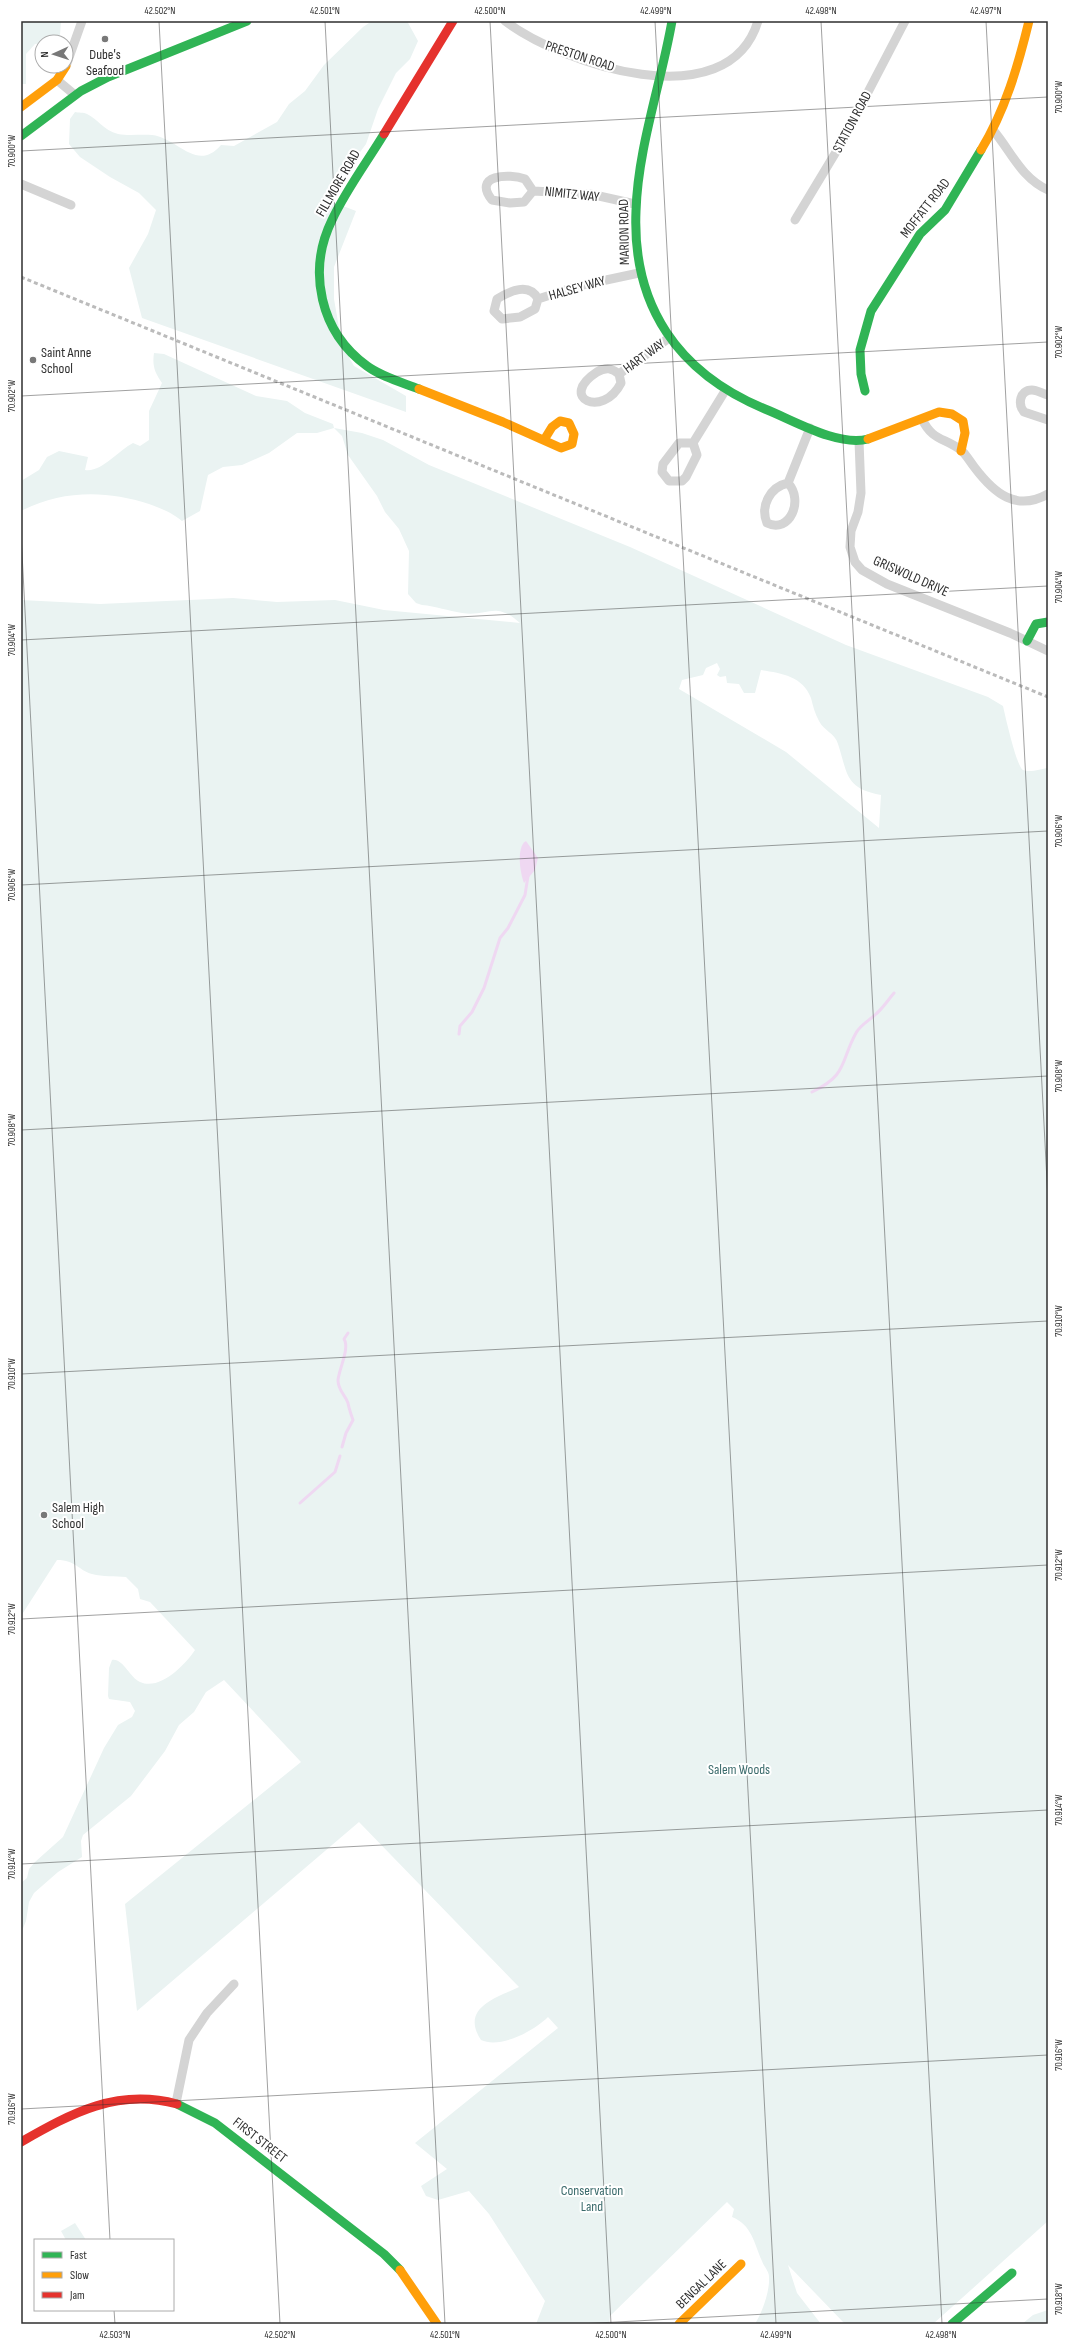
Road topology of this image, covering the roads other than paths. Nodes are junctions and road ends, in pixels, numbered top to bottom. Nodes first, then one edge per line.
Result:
1 (82, 21) edge
2 (247, 21) edge
3 (454, 21) edge
4 (504, 21) edge
5 (672, 21) edge
6 (758, 21) edge
7 (905, 21) edge
8 (1029, 21) edge
9 (74, 44) edge
10 (61, 74) edge
11 (661, 77) junction
12 (57, 80) junction
13 (72, 98) junction
14 (21, 107) edge
15 (993, 130) junction
16 (21, 136) edge
17 (21, 184) edge
18 (533, 190) junction
19 (1048, 190) edge
20 (635, 204) junction
21 (71, 205) dead end
22 (795, 220) dead end
23 (639, 273) junction
24 (538, 299) junction
25 (669, 338) junction
26 (619, 374) junction
27 (726, 391) junction
28 (864, 391) dead end
29 (1048, 395) edge
30 (922, 419) junction
31 (1048, 420) edge
32 (810, 428) junction
33 (544, 440) dead end
34 (859, 441) junction
35 (693, 443) junction
36 (962, 451) junction
37 (788, 483) junction
38 (1048, 494) edge
39 (1048, 622) edge
40 (1027, 641) junction
41 (1048, 651) edge
42 (234, 1984) dead end
43 (176, 2103) junction
44 (21, 2142) edge
45 (742, 2264) dead end
46 (1012, 2273) dead end
47 (437, 2324) edge
48 (679, 2324) edge
49 (952, 2324) edge

1 - 9 street
2 - 13 street
3 - 33 street, FILLMORE ROAD
4 - 11 street, PRESTON ROAD
5 - 11 street, MARION ROAD
6 - 11 street, PRESTON ROAD
7 - 22 street, STATION ROAD
8 - 15 street, MOFFATT ROAD
10 - 12 street
11 - 20 street, MARION ROAD
12 - 13 street
12 - 14 street
13 - 16 street
15 - 19 street
15 - 28 street, MOFFATT ROAD
17 - 21 street
18 - 18 street, NIMITZ WAY
18 - 20 street, NIMITZ WAY
20 - 23 street, MARION ROAD
23 - 24 street, HALSEY WAY
23 - 25 street, MARION ROAD
24 - 24 street, HALSEY WAY
25 - 26 street, HART WAY
25 - 27 street, MARION ROAD
26 - 26 street, HART WAY
27 - 32 street, MARION ROAD
27 - 35 street
29 - 31 street
30 - 34 street
30 - 36 street
30 - 36 street
32 - 34 street, MARION ROAD
32 - 37 street
34 - 40 street, GRISWOLD DRIVE
35 - 35 street
36 - 38 street
37 - 37 street
39 - 40 street
40 - 41 street, GRISWOLD DRIVE
42 - 43 street
43 - 44 street, FIRST STREET
43 - 47 street, FIRST STREET
45 - 48 street, BENGAL LANE
46 - 49 street

